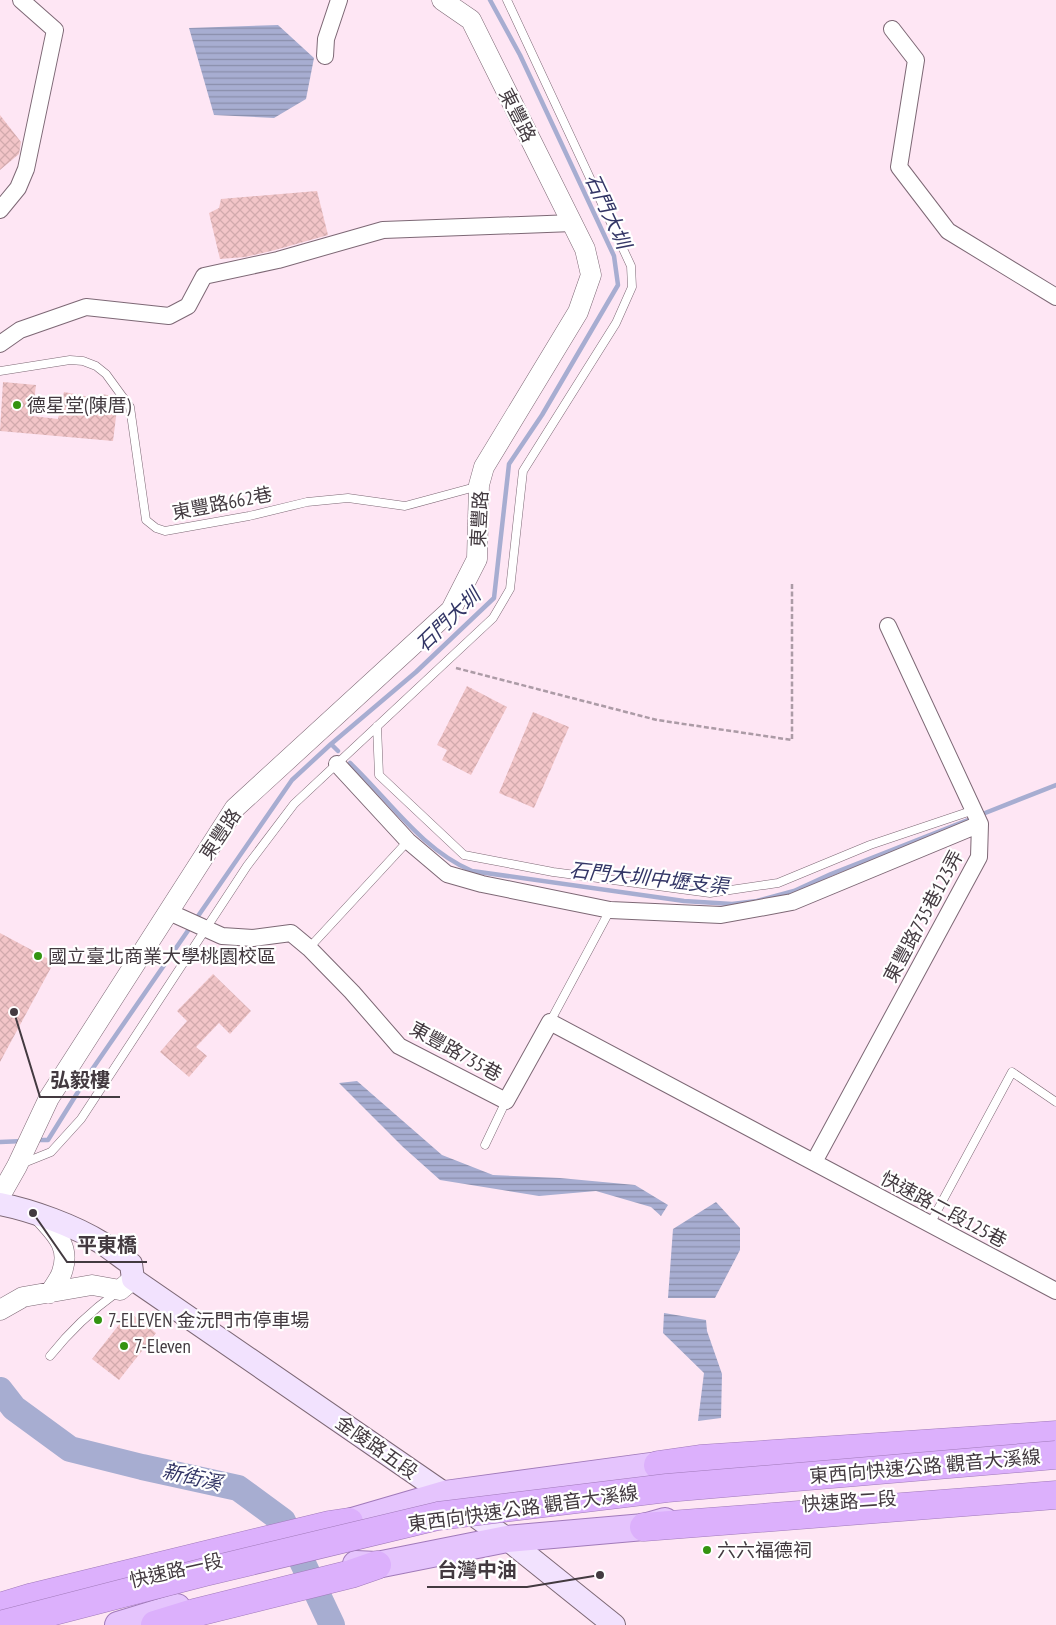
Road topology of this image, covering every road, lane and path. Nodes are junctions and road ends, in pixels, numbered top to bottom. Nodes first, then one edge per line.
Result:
1 (21, 0) edge
2 (339, 0) edge
3 (442, 0) edge
4 (506, 0) edge
5 (892, 29) dead end
6 (325, 56) dead end
7 (0, 210) edge
8 (573, 223) junction
9 (1056, 297) edge
10 (0, 344) edge
11 (0, 371) edge
12 (480, 485) junction
13 (792, 584) dead end
14 (888, 626) dead end
15 (443, 665) junction
16 (377, 726) junction
17 (337, 764) junction
18 (977, 817) junction
19 (408, 841) junction
20 (610, 910) junction
21 (169, 912) junction
22 (197, 925) junction
23 (309, 948) junction
24 (550, 1022) junction
25 (506, 1101) junction
26 (1056, 1102) edge
27 (485, 1145) dead end
28 (20, 1161) junction
29 (814, 1162) junction
30 (0, 1196) edge
31 (0, 1204) edge
32 (40, 1216) junction
33 (930, 1224) junction
34 (127, 1285) junction
35 (1054, 1286) edge
36 (50, 1293) junction
37 (0, 1310) edge
38 (50, 1356) dead end
39 (1056, 1428) edge
40 (1056, 1435) edge
41 (1056, 1441) edge
42 (1056, 1455) edge
43 (658, 1465) junction
44 (1056, 1474) edge
45 (1056, 1486) edge
46 (445, 1494) junction
47 (1056, 1495) edge
48 (1056, 1500) edge
49 (334, 1525) joint
50 (644, 1527) junction
51 (507, 1539) junction
52 (278, 1542) junction
53 (359, 1571) joint
54 (75, 1578) dead end
55 (299, 1581) junction
56 (0, 1602) edge
57 (0, 1607) edge
58 (0, 1613) edge
59 (0, 1625) edge
60 (70, 1625) edge
61 (118, 1625) edge
62 (155, 1625) edge
63 (614, 1625) edge

1 - 7 street
2 - 6 street
3 - 8 street, 東豐路
4 - 15 lane
5 - 9 street
8 - 10 street
8 - 12 street, 東豐路
11 - 12 lane, 東豐路662巷
12 - 21 street, 東豐路
13 - 15 path
14 - 18 street, 東豐路735巷123弄
15 - 16 lane
16 - 17 lane
16 - 18 lane
17 - 19 street
17 - 22 lane
18 - 20 street
18 - 29 street, 東豐路735巷123弄
19 - 20 street
19 - 23 lane
20 - 24 lane
21 - 22 street, 東豐路735巷
21 - 28 street, 東豐路
22 - 23 street, 東豐路735巷
22 - 28 lane
23 - 25 street, 東豐路735巷
24 - 25 street, 東豐路735巷
24 - 29 street
25 - 27 lane
26 - 33 lane
28 - 30 street
29 - 33 street, 快速路二段125巷
31 - 32 main road
32 - 34 main road
32 - 36 street
33 - 35 street, 快速路二段125巷
34 - 36 street
34 - 38 lane
34 - 46 main road, 金陵路五段
36 - 37 street
39 - 43 lane
40 - 43 highway
41 - 43 main road
42 - 59 highway, 東西向快速公路 觀音大溪線, bridge
43 - 46 main road
44 - 60 highway, 東西向快速公路 觀音大溪線
45 - 50 main road, 快速路二段
46 - 49 main road
46 - 51 main road, 金陵路五段
47 - 50 highway
48 - 50 lane, 快速路二段
49 - 52 highway
50 - 51 main road, 快速路二段
51 - 53 main road
51 - 63 main road, 金陵路五段
52 - 57 highway
52 - 58 main road, 快速路一段
53 - 55 highway
54 - 56 lane
55 - 61 main road, 快速路一段
55 - 62 highway

